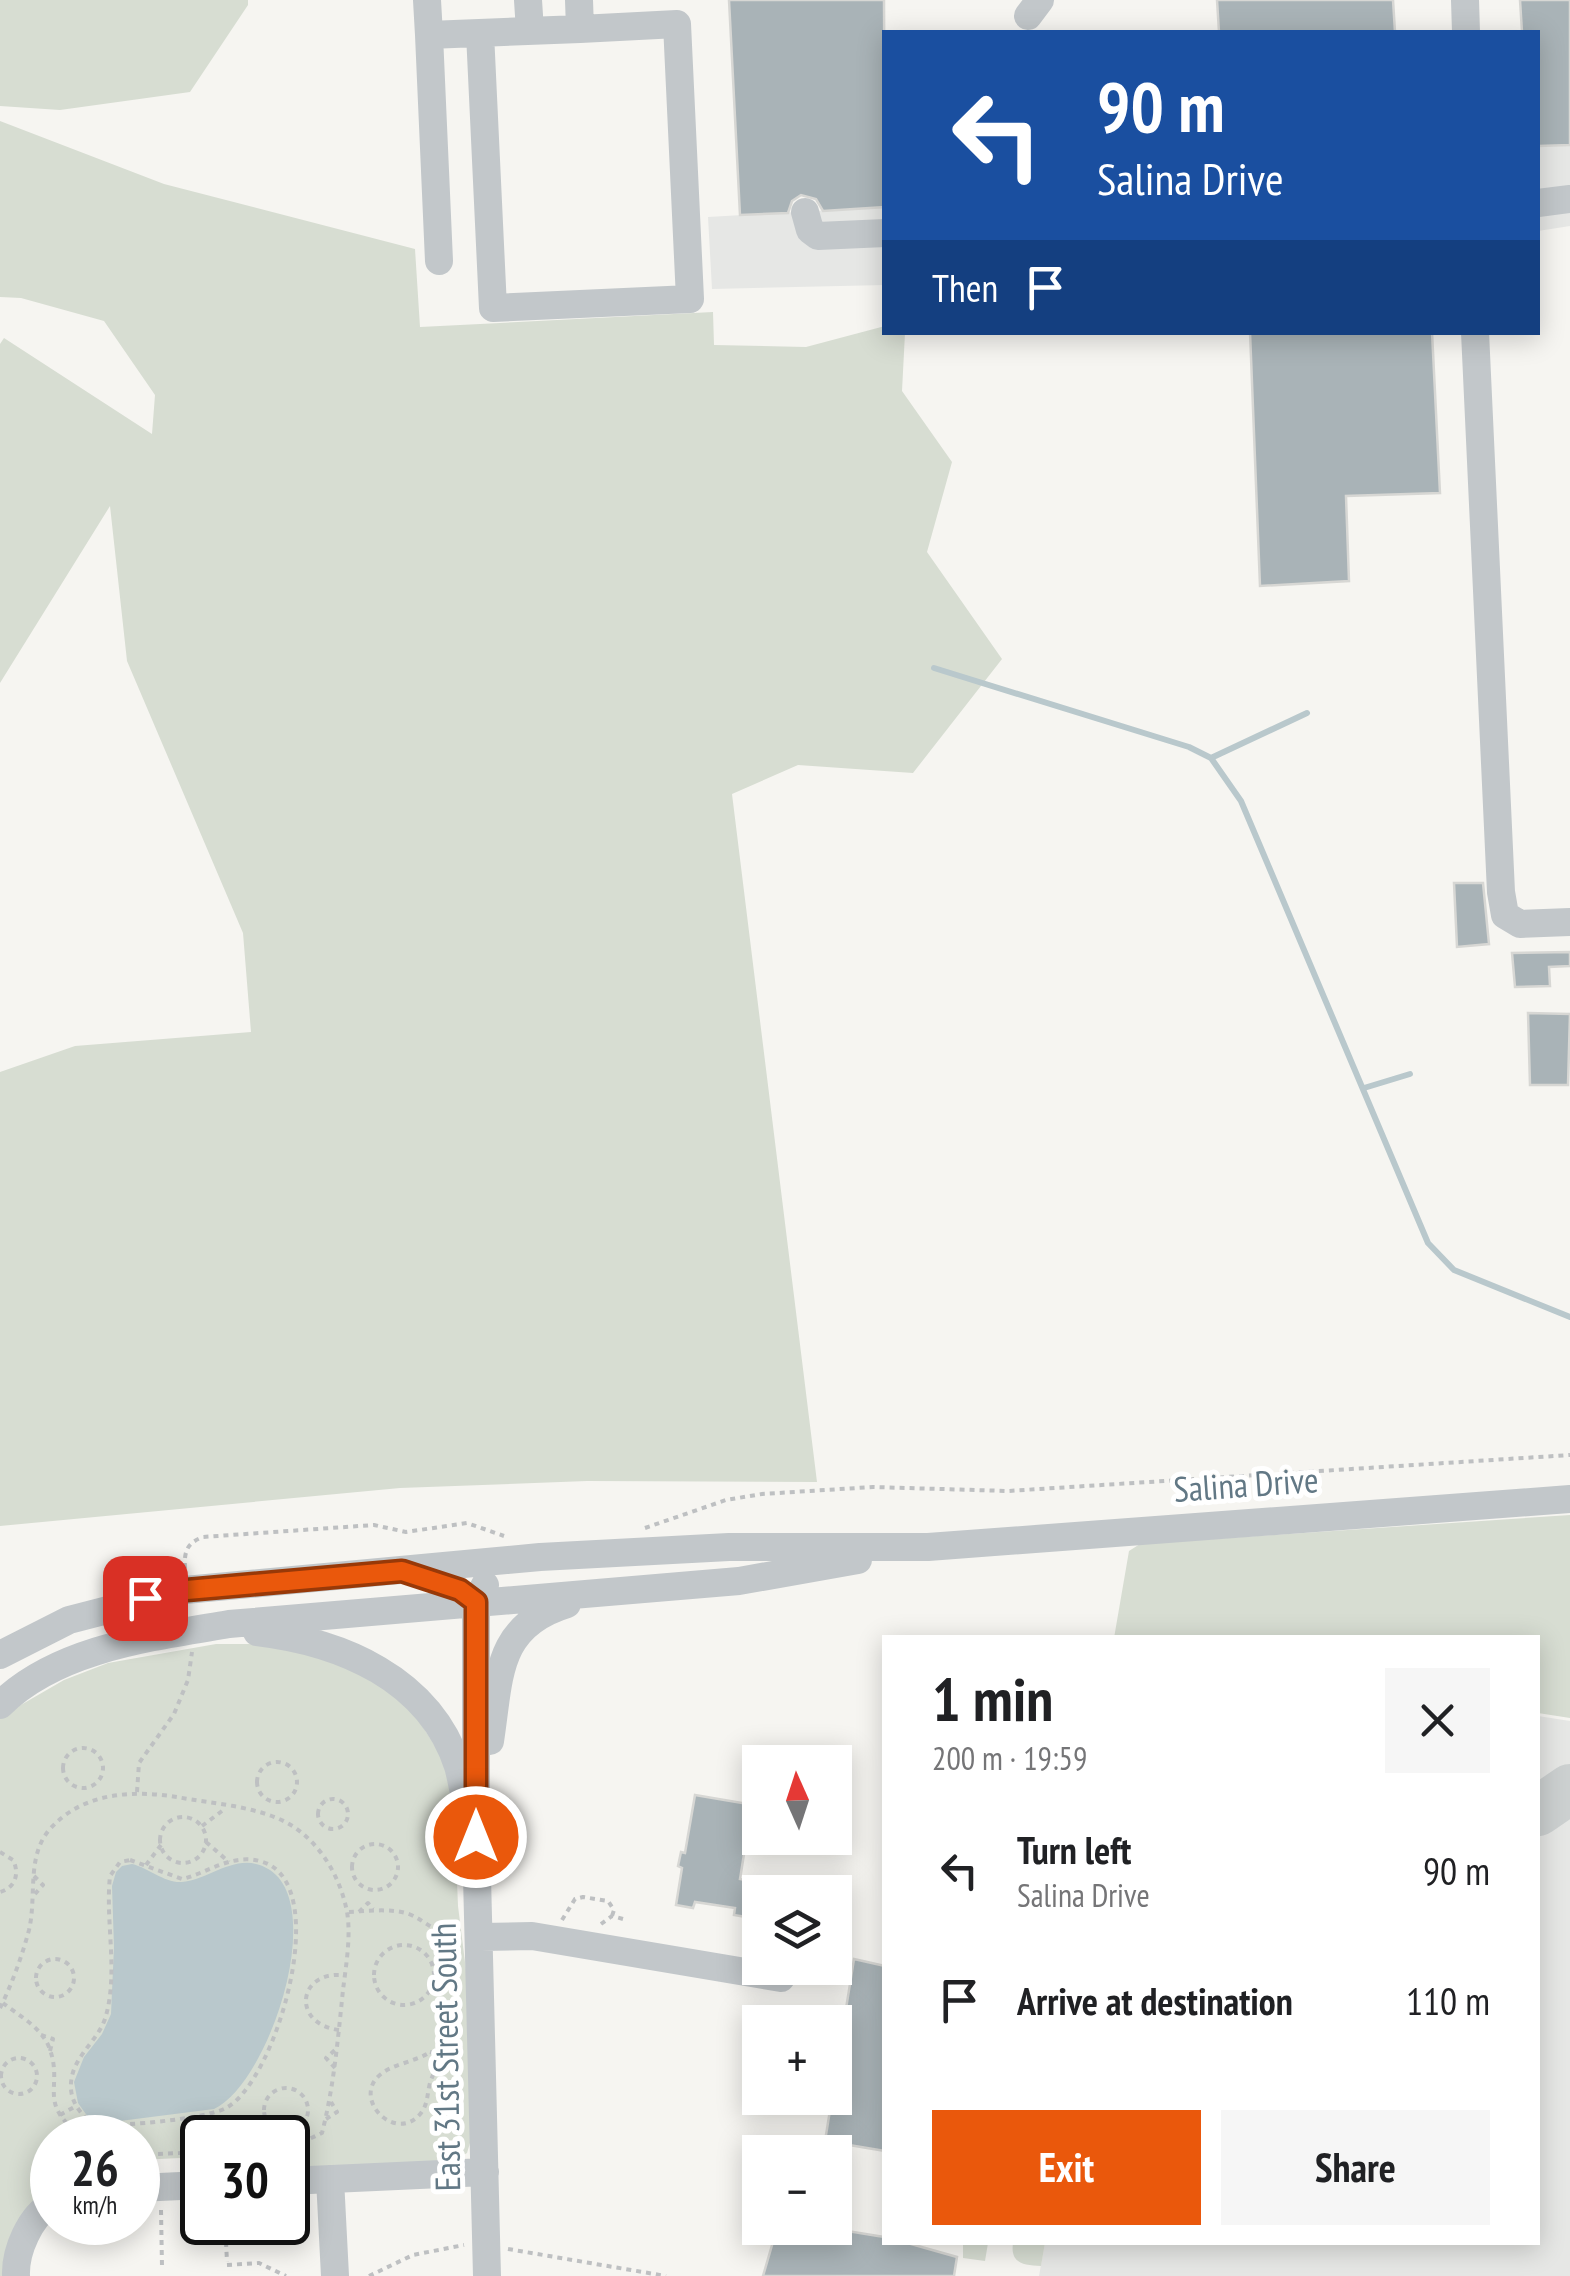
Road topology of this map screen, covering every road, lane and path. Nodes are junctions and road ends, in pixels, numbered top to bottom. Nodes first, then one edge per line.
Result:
1 (428, 0) edge
2 (528, 0) edge
3 (578, 0) edge
4 (1465, 0) edge
5 (580, 29) junction
6 (1466, 30) edge
7 (530, 31) junction
8 (480, 33) junction
9 (429, 35) junction
10 (1570, 199) edge
11 (1540, 203) edge
12 (806, 212) dead end
13 (882, 233) edge
14 (439, 261) dead end
15 (1475, 335) edge
16 (1570, 922) edge
17 (1570, 1499) edge
18 (928, 1547) junction
19 (540, 1557) junction
20 (402, 1571) junction
21 (608, 1591) junction
22 (476, 1602) junction
23 (200, 1629) junction
24 (0, 1654) edge
25 (2, 1702) edge
26 (73, 1786) joint
27 (267, 1799) joint
28 (228, 1806) junction
29 (202, 1826) junction
30 (326, 1828) joint
31 (476, 1837) junction
32 (206, 1842) junction
33 (161, 1845) junction
34 (0, 1852) edge
35 (229, 1862) junction
36 (145, 1866) junction
37 (34, 1876) junction
38 (362, 1886) joint
39 (0, 1892) edge
40 (34, 1896) junction
41 (376, 1911) dead end
42 (359, 1912) dead end
43 (612, 1916) dead end
44 (560, 1924) dead end
45 (481, 1936) junction
46 (742, 1971) edge
47 (344, 1975) junction
48 (43, 1993) joint
49 (387, 2000) joint
50 (1, 2005) edge
51 (339, 2030) junction
52 (8, 2090) joint
53 (76, 2106) junction
54 (60, 2115) joint
55 (410, 2122) joint
56 (273, 2129) joint
57 (310, 2140) edge
58 (485, 2172) junction
59 (330, 2179) junction
60 (310, 2180) edge
61 (30, 2228) edge
62 (158, 2245) edge
63 (227, 2245) edge
64 (486, 2247) junction
65 (162, 2266) dead end
66 (16, 2276) edge
67 (286, 2276) edge
68 (335, 2276) edge
69 (370, 2276) edge
70 (487, 2276) edge
71 (666, 2276) edge

1 - 9 street
2 - 7 street
3 - 5 street
4 - 6 street
5 - 7 street
5 - 8 street
7 - 8 street
8 - 9 street
9 - 14 street
10 - 11 street
12 - 13 street
15 - 16 street
17 - 18 street, Salina Drive
18 - 19 street, Salina Drive
18 - 21 street, Salina Drive
19 - 20 street, Salina Drive
19 - 22 street
20 - 22 street, Salina Drive
20 - 24 street, Salina Drive
21 - 22 street, Salina Drive
21 - 31 street, Salina Drive
22 - 23 street, Salina Drive
22 - 31 street, East 31st Street South
23 - 25 street, Salina Drive
23 - 31 street, East 31st Street South
26 - 26 path
27 - 27 path
28 - 29 path
28 - 37 path
28 - 47 path
29 - 32 path
29 - 33 path
30 - 30 path
31 - 45 street, East 31st Street South
32 - 33 path
32 - 35 path
33 - 36 path
34 - 39 path
35 - 36 path
35 - 53 path
36 - 53 path
37 - 40 path
37 - 40 path
38 - 38 path
40 - 50 path
41 - 42 path
43 - 44 path
45 - 46 street
45 - 58 street, East 31st Street South
47 - 51 path
47 - 51 path
48 - 48 path
49 - 49 path
50 - 54 path
51 - 57 path
52 - 52 path
53 - 54 path
55 - 55 path
56 - 56 path
58 - 59 street
58 - 64 street, East 31st Street South
59 - 60 street
59 - 68 street
61 - 66 street
62 - 65 path
63 - 67 path
64 - 69 path
64 - 70 street, East 31st Street South
64 - 71 path

